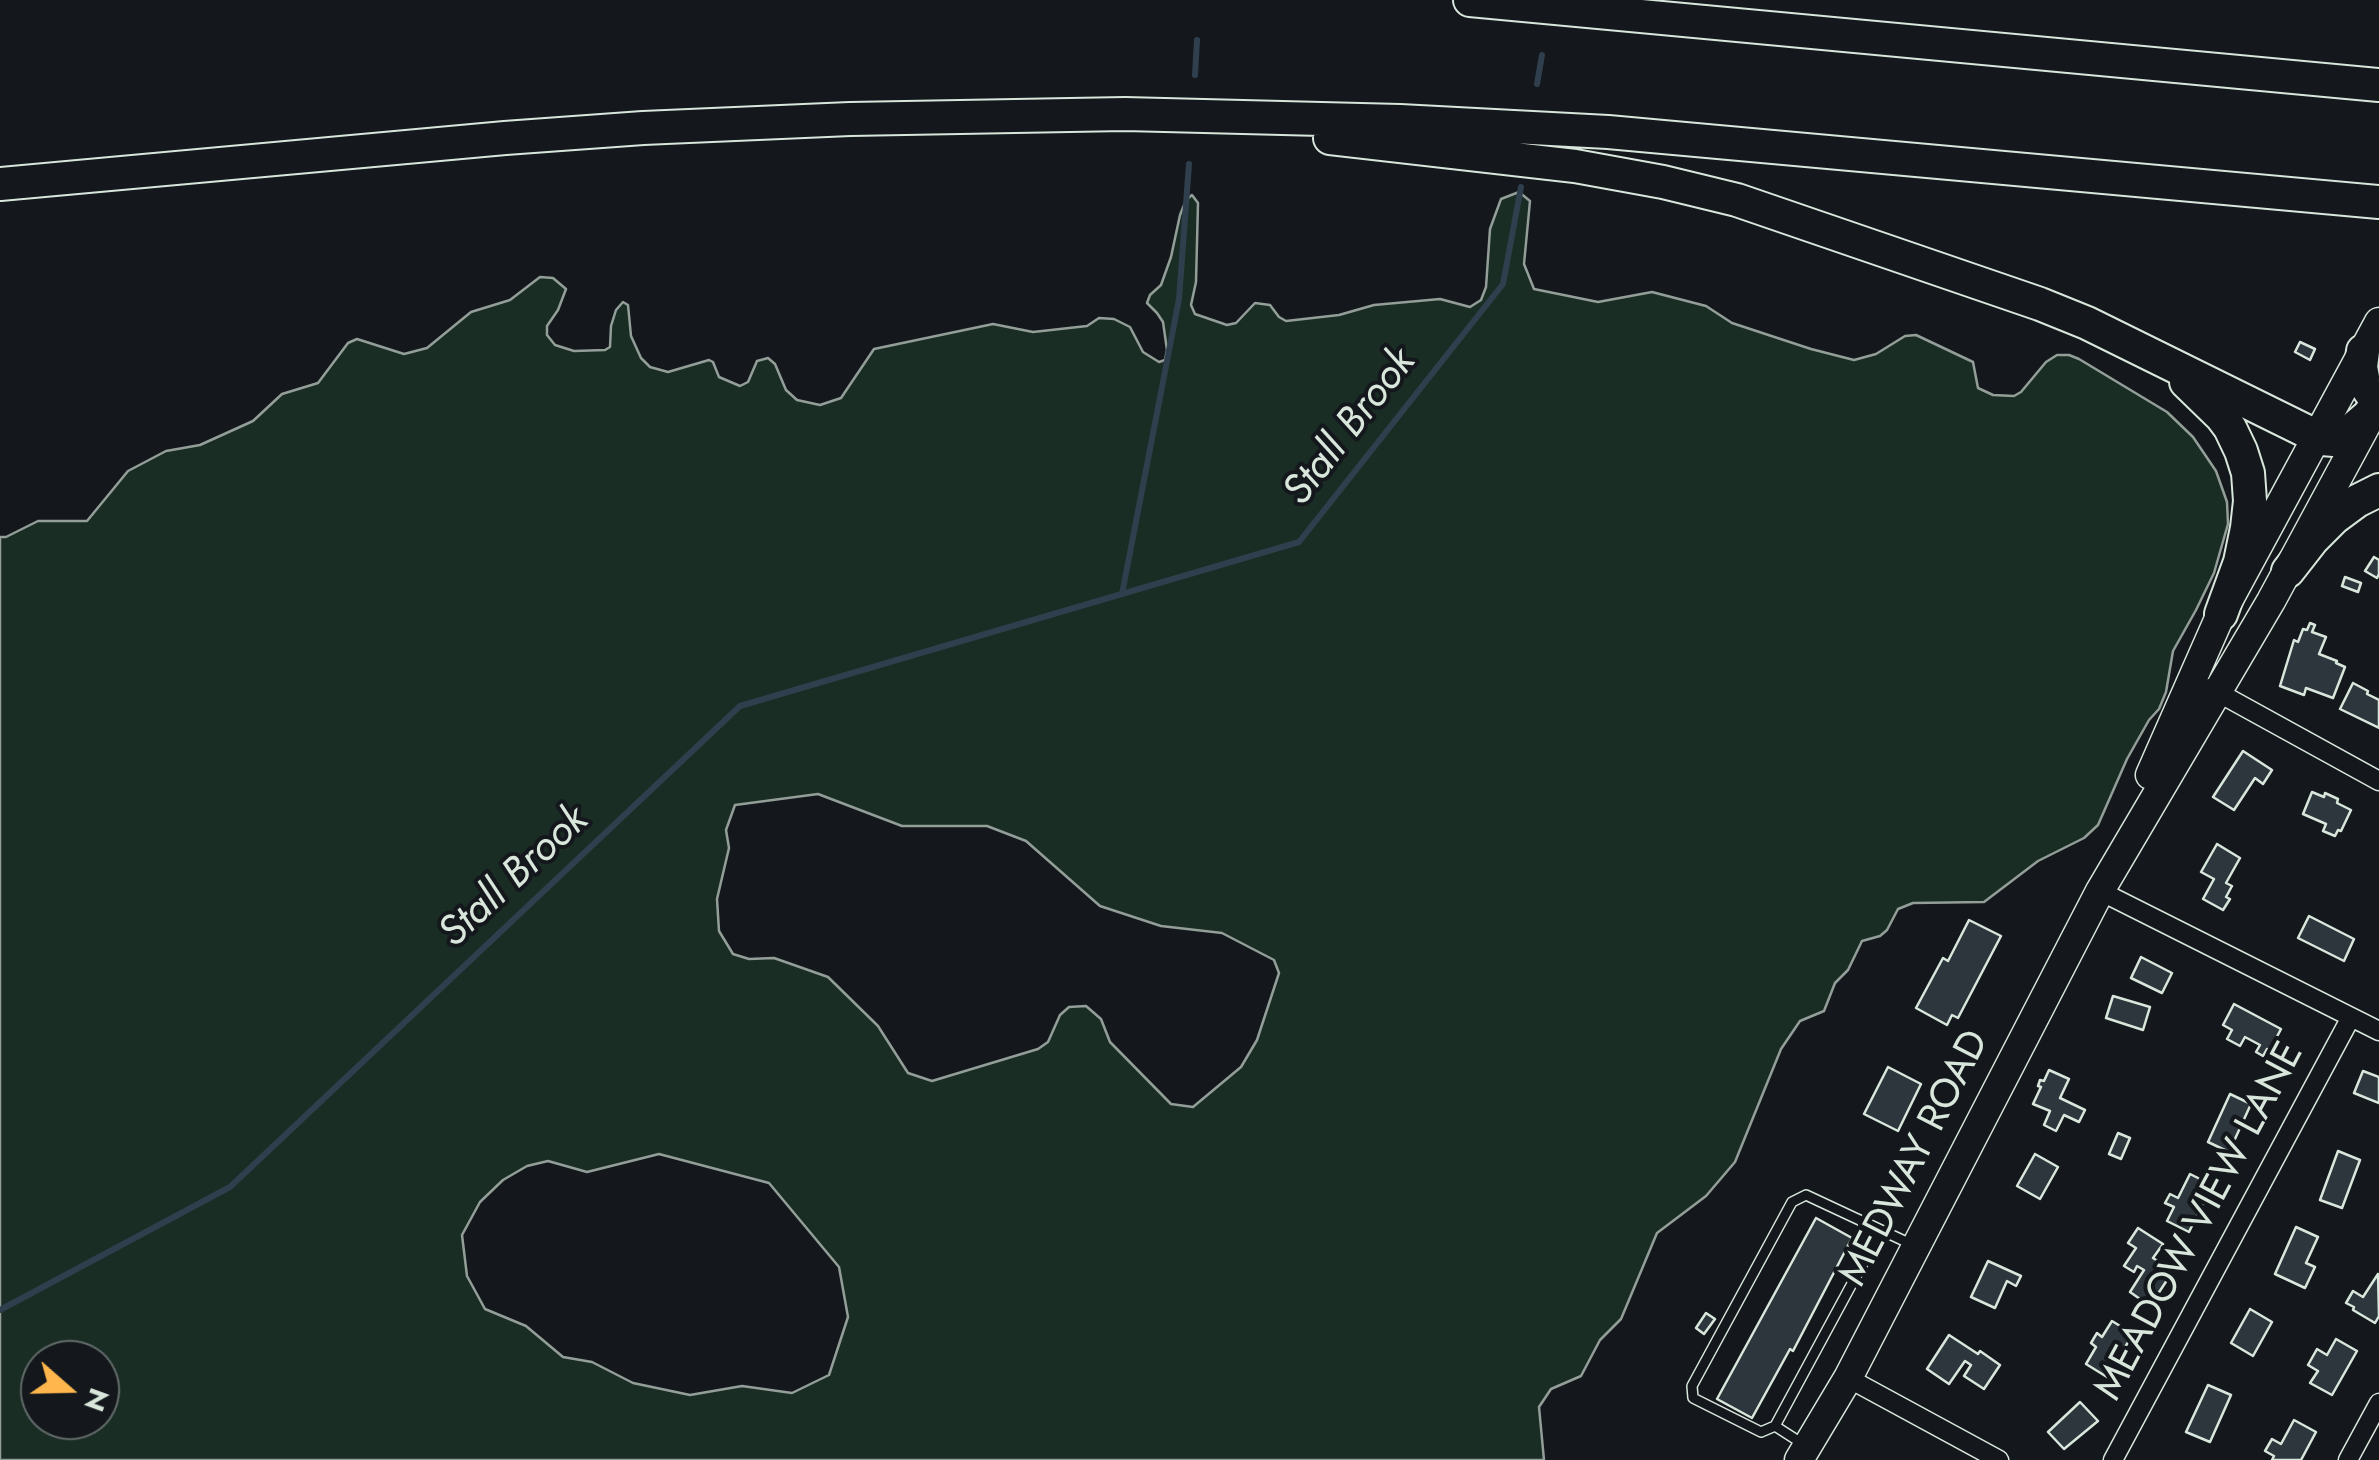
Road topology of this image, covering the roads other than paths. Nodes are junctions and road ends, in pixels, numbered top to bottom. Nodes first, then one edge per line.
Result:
1 (1470, 0) edge
2 (2379, 85) edge
3 (1125, 114) junction
4 (0, 184) edge
5 (2379, 202) edge
6 (2379, 322) edge
7 (2124, 340) junction
8 (2363, 351) junction
9 (2379, 404) edge
10 (2317, 437) junction
11 (2379, 490) edge
12 (2288, 571) junction
13 (2221, 614) junction
14 (2204, 685) junction
15 (2379, 781) edge
16 (2100, 891) junction
17 (2351, 1017) junction
18 (2379, 1031) edge
19 (1881, 1230) junction
20 (1916, 1247) junction
21 (1848, 1378) junction
22 (2379, 1403) edge
23 (1775, 1426) junction
24 (1803, 1453) edge
25 (1998, 1460) edge
26 (2112, 1460) edge
27 (2348, 1460) edge

1 - 2 highway
3 - 4 highway
3 - 5 highway
3 - 7 highway
6 - 8 main road, MEDWAY ROAD
7 - 10 highway
7 - 13 highway
8 - 9 highway
8 - 10 main road, MEDWAY ROAD
9 - 10 highway
9 - 12 main road, MEDWAY ROAD
10 - 13 main road, MEDWAY ROAD
11 - 12 highway
12 - 14 main road, MEDWAY ROAD
13 - 14 main road, MEDWAY ROAD
14 - 15 street
14 - 16 main road, MEDWAY ROAD
16 - 17 street
16 - 20 main road, MEDWAY ROAD
17 - 18 street
17 - 26 street, MEADOW VIEW LANE
19 - 20 lane
19 - 23 lane
19 - 23 lane
20 - 21 main road, MEDWAY ROAD
21 - 24 main road, MEDWAY ROAD
21 - 25 street
22 - 27 street
23 - 24 lane

